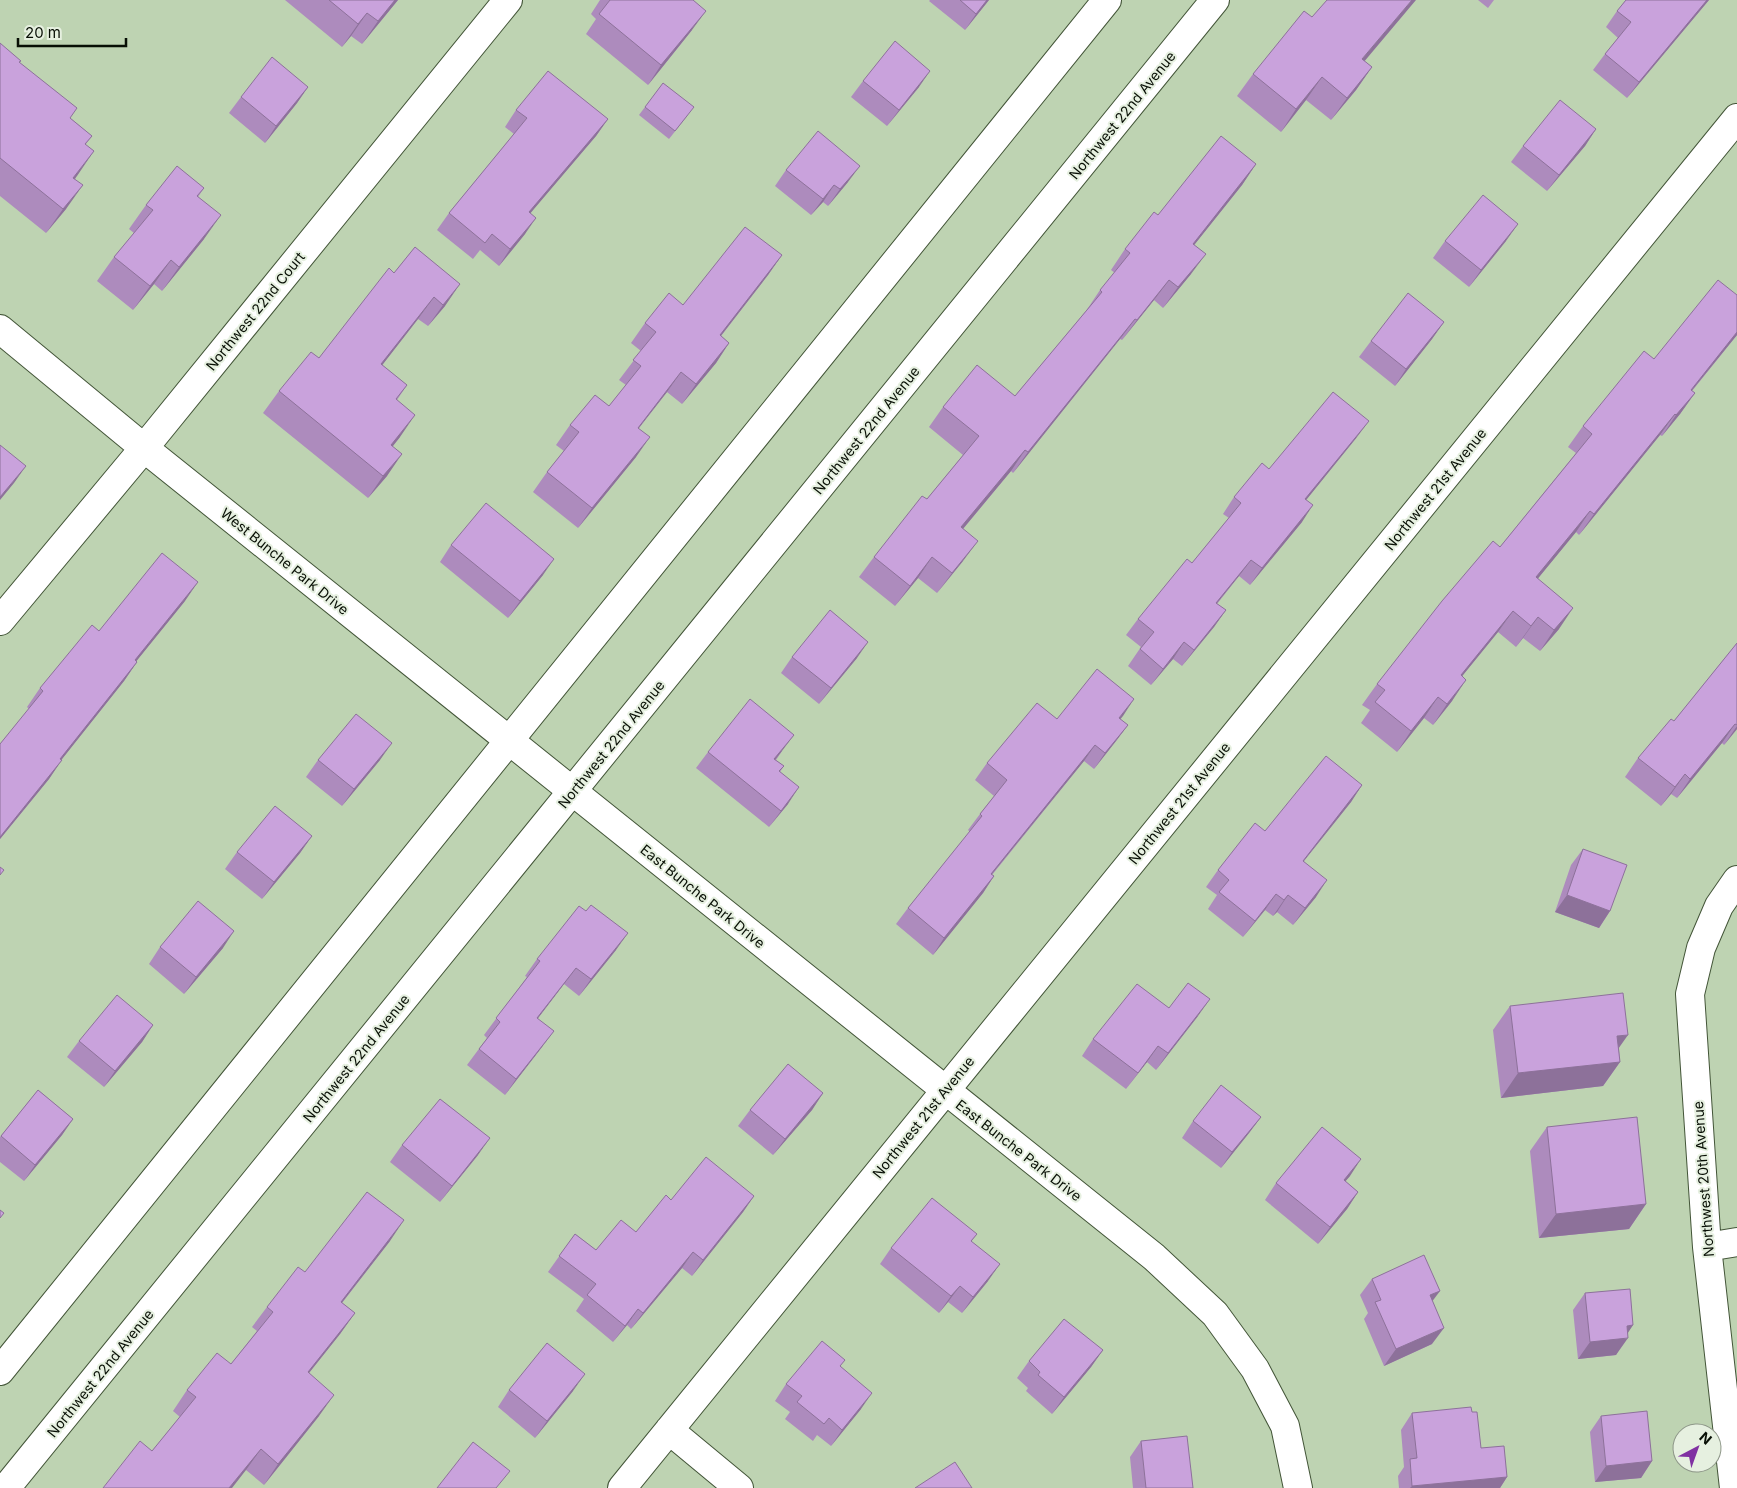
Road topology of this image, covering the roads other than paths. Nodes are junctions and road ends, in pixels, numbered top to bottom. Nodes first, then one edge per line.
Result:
1 (508, 0) edge
2 (1107, 0) edge
3 (1215, 0) edge
4 (1737, 118) edge
5 (0, 329) edge
6 (144, 448) junction
7 (0, 621) edge
8 (509, 741) junction
9 (572, 792) junction
10 (1737, 880) edge
11 (944, 1091) junction
12 (1737, 1242) edge
13 (1707, 1246) junction
14 (0, 1371) edge
15 (669, 1430) junction
16 (6, 1488) edge
17 (622, 1488) edge
18 (739, 1488) edge
19 (1298, 1488) edge
20 (1734, 1488) edge

1 - 6 street, Northwest 22nd Court
2 - 8 street
3 - 9 street, Northwest 22nd Avenue
4 - 11 street, Northwest 21st Avenue
5 - 6 street, West Bunche Park Drive
6 - 7 street, Northwest 22nd Court
6 - 8 street, West Bunche Park Drive
8 - 9 street, West Bunche Park Drive
8 - 14 street
9 - 11 street, East Bunche Park Drive
9 - 16 street, Northwest 22nd Avenue
10 - 13 street, Northwest 20th Avenue
11 - 15 street, Northwest 21st Avenue
11 - 19 street, East Bunche Park Drive
12 - 13 street
13 - 20 street, Northwest 20th Avenue
15 - 17 street, Northwest 21st Avenue
15 - 18 street

